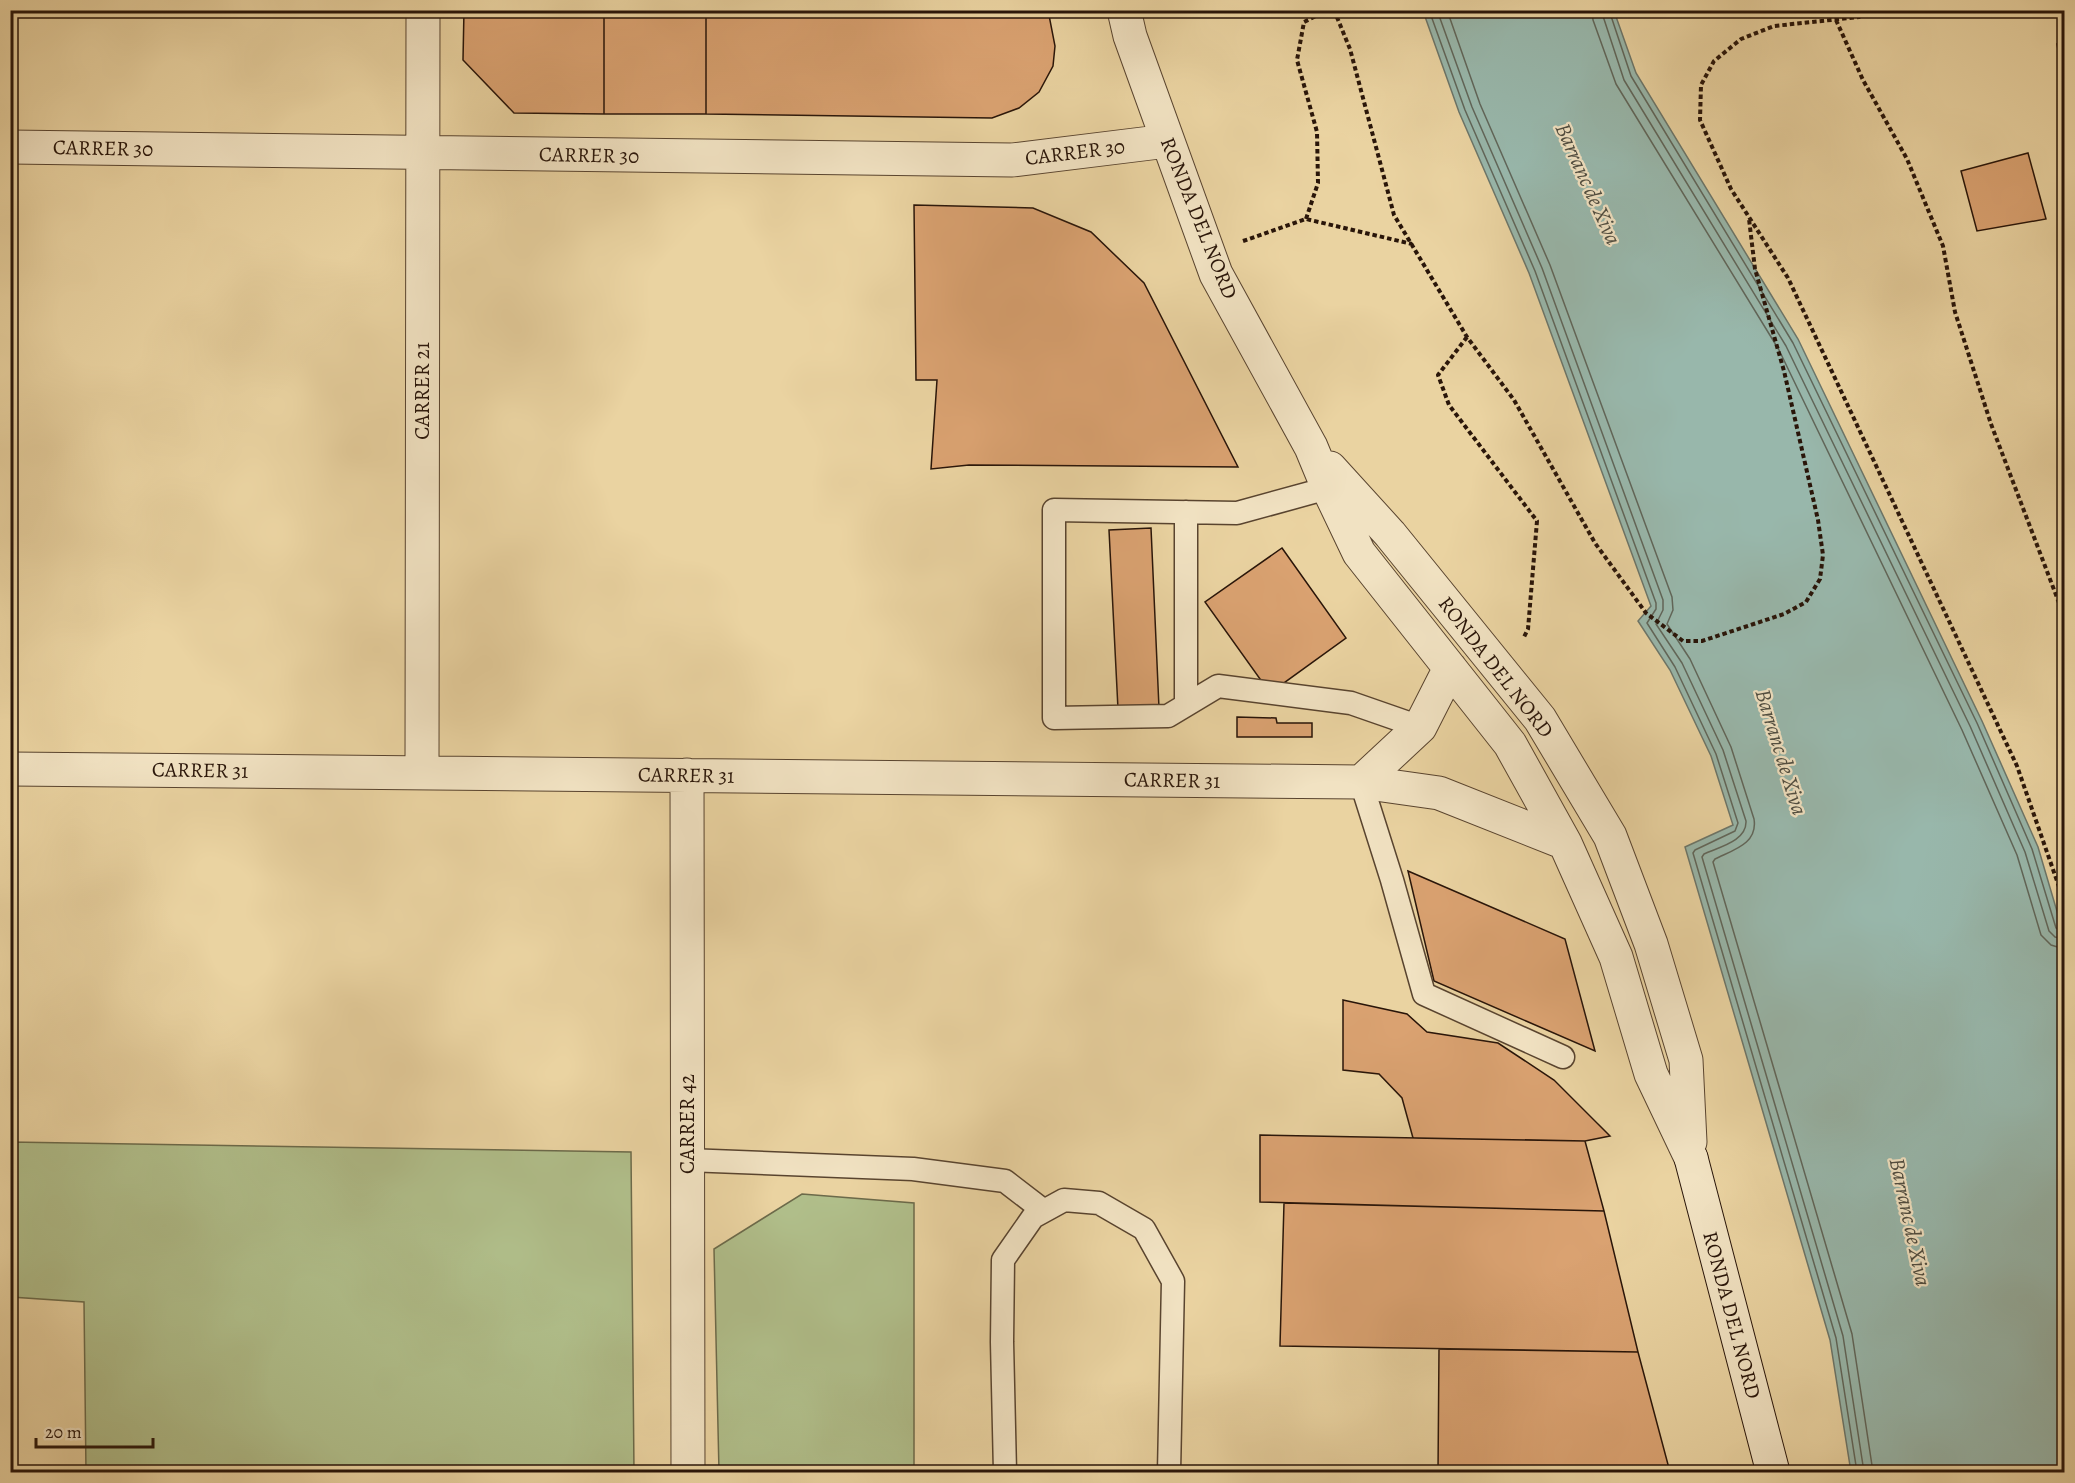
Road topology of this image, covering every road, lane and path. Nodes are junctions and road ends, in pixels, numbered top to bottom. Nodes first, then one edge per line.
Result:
1 (423, 10) edge
2 (1124, 10) edge
3 (1328, 10) edge
4 (1334, 10) edge
5 (1866, 10) edge
6 (1836, 20) junction
7 (1167, 141) junction
8 (10, 147) edge
9 (423, 152) junction
10 (1306, 219) junction
11 (1749, 219) junction
12 (1412, 244) junction
13 (1208, 253) junction
14 (1467, 337) junction
15 (1311, 447) junction
16 (1328, 488) junction
17 (1186, 512) junction
18 (2064, 616) edge
19 (1450, 668) junction
20 (1504, 674) junction
21 (1186, 705) junction
22 (1420, 727) junction
23 (10, 769) edge
24 (422, 772) junction
25 (687, 775) junction
26 (1361, 782) junction
27 (1565, 843) junction
28 (2064, 901) edge
29 (1563, 1057) dead end
30 (1691, 1158) junction
31 (687, 1160) junction
32 (1044, 1211) junction
33 (688, 1473) edge
34 (1005, 1473) edge
35 (1169, 1473) edge
36 (1773, 1473) edge

1 - 9 street, CARRER 21
2 - 7 street, RONDA DEL NORD
3 - 10 path
4 - 12 path
5 - 6 path
6 - 11 path
6 - 18 path
7 - 9 street, CARRER 30
7 - 13 street, RONDA DEL NORD
8 - 9 street, CARRER 30
9 - 24 street, CARRER 21
10 - 12 path
10 - 13 path
11 - 14 path
11 - 28 path
12 - 14 path
13 - 15 street, RONDA DEL NORD
14 - 20 path
15 - 16 street, RONDA DEL NORD
15 - 20 street, RONDA DEL NORD
16 - 17 lane
16 - 19 street, RONDA DEL NORD
17 - 21 lane
17 - 21 lane
19 - 22 street
19 - 27 street, RONDA DEL NORD
20 - 30 street, RONDA DEL NORD
21 - 22 lane
22 - 26 street
23 - 24 street, CARRER 31
24 - 25 street, CARRER 31
25 - 26 street, CARRER 31
25 - 31 street, CARRER 42
26 - 27 street, CARRER 31
26 - 29 lane
27 - 30 street, RONDA DEL NORD
30 - 36 street, RONDA DEL NORD
31 - 32 lane
31 - 33 street, CARRER 42
32 - 34 lane
32 - 35 lane

